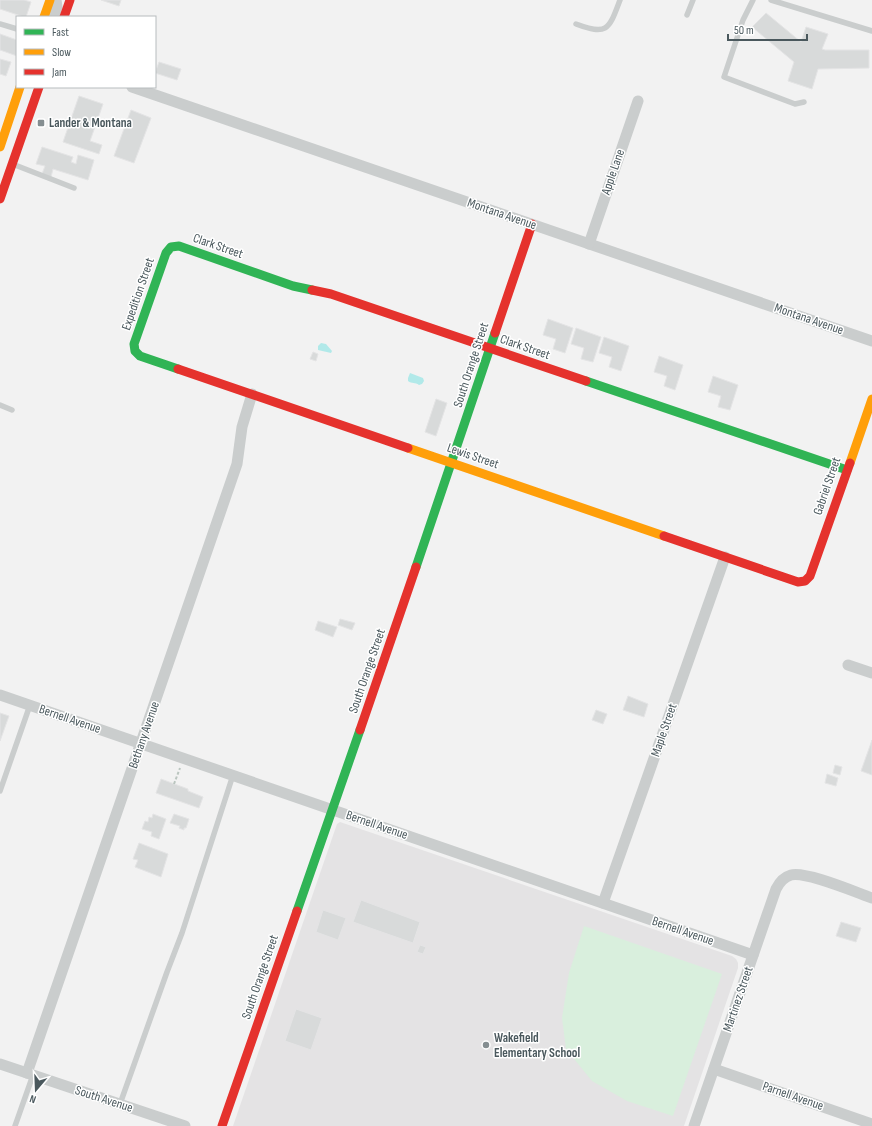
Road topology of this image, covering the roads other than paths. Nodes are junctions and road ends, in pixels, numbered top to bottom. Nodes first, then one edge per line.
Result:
1 (50, 0) edge
2 (56, 0) edge
3 (70, 0) edge
4 (620, 0) edge
5 (693, 0) edge
6 (753, 0) edge
7 (771, 0) edge
8 (687, 14) dead end
9 (44, 16) edge
10 (54, 16) edge
11 (64, 16) edge
12 (0, 24) edge
13 (576, 24) dead end
14 (16, 29) edge
15 (872, 32) edge
16 (20, 88) edge
17 (39, 88) edge
18 (135, 88) edge
19 (638, 101) dead end
20 (804, 102) dead end
21 (0, 147) edge
22 (12, 164) junction
23 (74, 188) dead end
24 (0, 199) edge
25 (532, 224) junction
26 (589, 244) junction
27 (171, 247) joint
28 (872, 341) edge
29 (490, 348) junction
30 (134, 351) joint
31 (252, 394) junction
32 (872, 399) edge
33 (0, 405) edge
34 (12, 410) dead end
35 (452, 463) junction
36 (847, 470) junction
37 (725, 557) junction
38 (805, 581) joint
39 (848, 665) dead end
40 (872, 673) edge
41 (0, 695) edge
42 (30, 705) junction
43 (141, 744) junction
44 (233, 775) junction
45 (0, 791) edge
46 (333, 810) junction
47 (872, 898) edge
48 (603, 903) junction
49 (753, 955) junction
50 (0, 1064) edge
51 (714, 1069) junction
52 (30, 1074) junction
53 (120, 1104) junction
54 (872, 1124) edge
55 (15, 1126) edge
56 (185, 1126) edge
57 (222, 1126) edge
58 (694, 1126) edge

1 - 9 street
2 - 10 street
3 - 11 street
4 - 13 lane
5 - 8 lane
6 - 20 lane
7 - 15 lane
12 - 14 lane
16 - 21 street
17 - 22 street
18 - 25 street, Montana Avenue
19 - 26 street, Apple Lane
22 - 23 lane
22 - 24 street
25 - 26 street, Montana Avenue
25 - 29 street, South Orange Street
26 - 28 street, Montana Avenue
27 - 29 street, Clark Street
27 - 30 street, Expedition Street
29 - 35 street, South Orange Street
29 - 36 street, Clark Street
30 - 31 street, Lewis Street
31 - 35 street, Lewis Street
31 - 43 street, Bethany Avenue
32 - 36 street, Gabriel Street
33 - 34 lane
35 - 37 street, Lewis Street
35 - 46 street, South Orange Street
36 - 38 street, Gabriel Street
37 - 38 street, Lewis Street
37 - 48 street, Maple Street
39 - 40 street
41 - 42 street, Bernell Avenue
42 - 43 street, Bernell Avenue
42 - 45 lane
43 - 44 street, Bernell Avenue
43 - 52 street, Bethany Avenue
44 - 46 street, Bernell Avenue
44 - 53 lane
46 - 48 street, Bernell Avenue
46 - 57 street, South Orange Street
47 - 49 street, Martinez Street
48 - 49 street, Bernell Avenue
49 - 51 street, Martinez Street
50 - 52 street, South Avenue
51 - 54 street, Parnell Avenue
51 - 58 street, Martinez Street
52 - 53 street, South Avenue
52 - 55 lane
53 - 56 street, South Avenue

